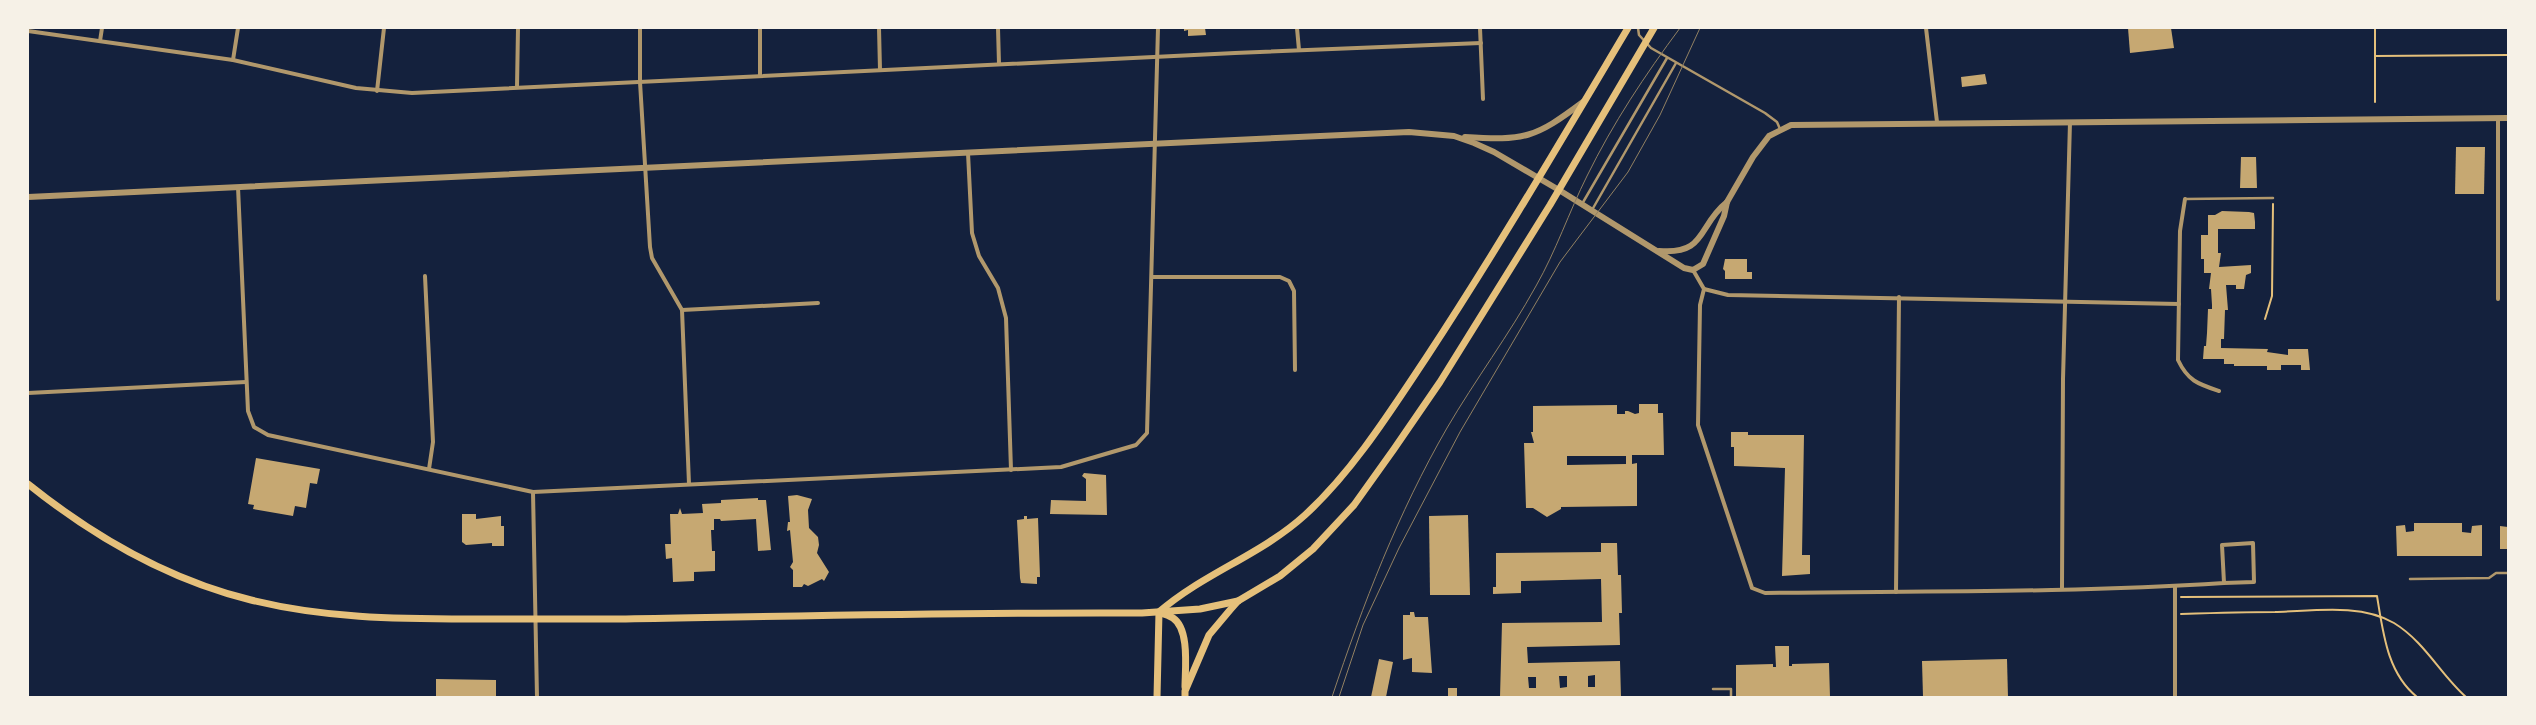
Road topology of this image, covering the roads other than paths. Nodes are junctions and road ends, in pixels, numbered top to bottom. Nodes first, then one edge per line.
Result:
1 (102, 28) edge
2 (238, 28) edge
3 (384, 28) edge
4 (518, 28) edge
5 (640, 28) edge
6 (760, 28) edge
7 (879, 28) edge
8 (998, 28) edge
9 (1158, 28) edge
10 (1297, 28) edge
11 (1480, 28) edge
12 (1628, 28) edge
13 (1638, 28) edge
14 (1654, 28) edge
15 (1926, 28) edge
16 (28, 31) edge
17 (100, 41) junction
18 (1480, 43) junction
19 (1645, 43) junction
20 (1299, 50) junction
21 (1157, 57) junction
22 (1668, 58) junction
23 (233, 60) junction
24 (1676, 63) junction
25 (999, 64) junction
26 (880, 70) junction
27 (760, 76) junction
28 (640, 82) junction
29 (517, 87) junction
30 (377, 91) junction
31 (1483, 99) dead end
32 (1584, 101) junction
33 (2498, 118) junction
34 (2508, 118) edge
35 (1937, 122) junction
36 (2070, 122) junction
37 (1780, 128) junction
38 (1454, 136) junction
39 (1156, 144) junction
40 (968, 153) junction
41 (645, 167) junction
42 (1539, 179) junction
43 (238, 188) junction
44 (1559, 190) junction
45 (28, 197) edge
46 (2185, 198) joint
47 (2273, 198) road end
48 (1727, 202) junction
49 (1582, 204) junction
50 (1591, 210) junction
51 (1658, 251) junction
52 (1693, 270) junction
53 (425, 276) dead end
54 (1152, 277) junction
55 (1704, 289) junction
56 (1899, 297) junction
57 (2498, 299) dead end
58 (2066, 301) junction
59 (818, 302) dead end
60 (2179, 304) junction
61 (682, 310) junction
62 (1294, 370) dead end
63 (246, 382) junction
64 (2219, 391) dead end
65 (28, 393) edge
66 (429, 469) junction
67 (1012, 470) junction
68 (28, 484) edge
69 (689, 484) junction
70 (534, 492) junction
71 (2508, 572) edge
72 (2410, 579) dead end
73 (2224, 583) junction
74 (2175, 586) junction
75 (2062, 588) junction
76 (1896, 592) junction
77 (1238, 601) junction
78 (1159, 612) junction
79 (536, 620) junction
80 (1713, 689) dead end
81 (1185, 694) edge
82 (537, 697) edge
83 (1157, 697) edge
84 (1731, 697) edge
85 (2175, 697) edge

1 - 17 street
2 - 23 street
3 - 30 street
4 - 29 street
5 - 28 street
6 - 27 street
7 - 26 street
8 - 25 street
9 - 21 street
10 - 20 street
11 - 18 street
12 - 32 main road
13 - 19 lane
14 - 19 main road
15 - 35 street
16 - 17 street
17 - 23 street
18 - 20 street
18 - 31 street
19 - 22 lane
19 - 44 main road
20 - 21 street
21 - 25 street
21 - 39 street
22 - 24 lane
22 - 49 lane
23 - 30 street
24 - 37 lane
24 - 50 lane
25 - 26 street
26 - 27 street
27 - 28 street
28 - 29 street
28 - 41 street
29 - 30 street
32 - 38 street
32 - 42 main road
33 - 34 street
33 - 36 street
33 - 57 street
35 - 36 street
35 - 37 street
36 - 58 street
37 - 48 street
38 - 39 street
38 - 42 street
39 - 40 street
39 - 54 street
40 - 41 street
40 - 67 street
41 - 43 street
41 - 61 street
42 - 44 street
42 - 78 main road
43 - 45 street
43 - 63 street
44 - 49 street
44 - 77 main road
46 - 47 lane
46 - 60 street
48 - 51 street
48 - 52 street
49 - 50 street
50 - 51 street
51 - 52 street
52 - 55 street
53 - 66 street
54 - 62 street
54 - 67 street
55 - 56 street
55 - 76 street
56 - 58 street
56 - 76 street
58 - 60 street
58 - 75 street
59 - 61 street
60 - 64 street
61 - 69 street
63 - 65 street
63 - 66 street
66 - 70 street
67 - 69 street
68 - 79 main road
69 - 70 street
70 - 79 street
71 - 72 lane
73 - 73 street
73 - 74 street
74 - 75 street
74 - 85 street
75 - 76 street
77 - 78 main road
77 - 81 main road
78 - 79 main road
78 - 81 main road
78 - 83 main road
79 - 82 street
80 - 84 lane

